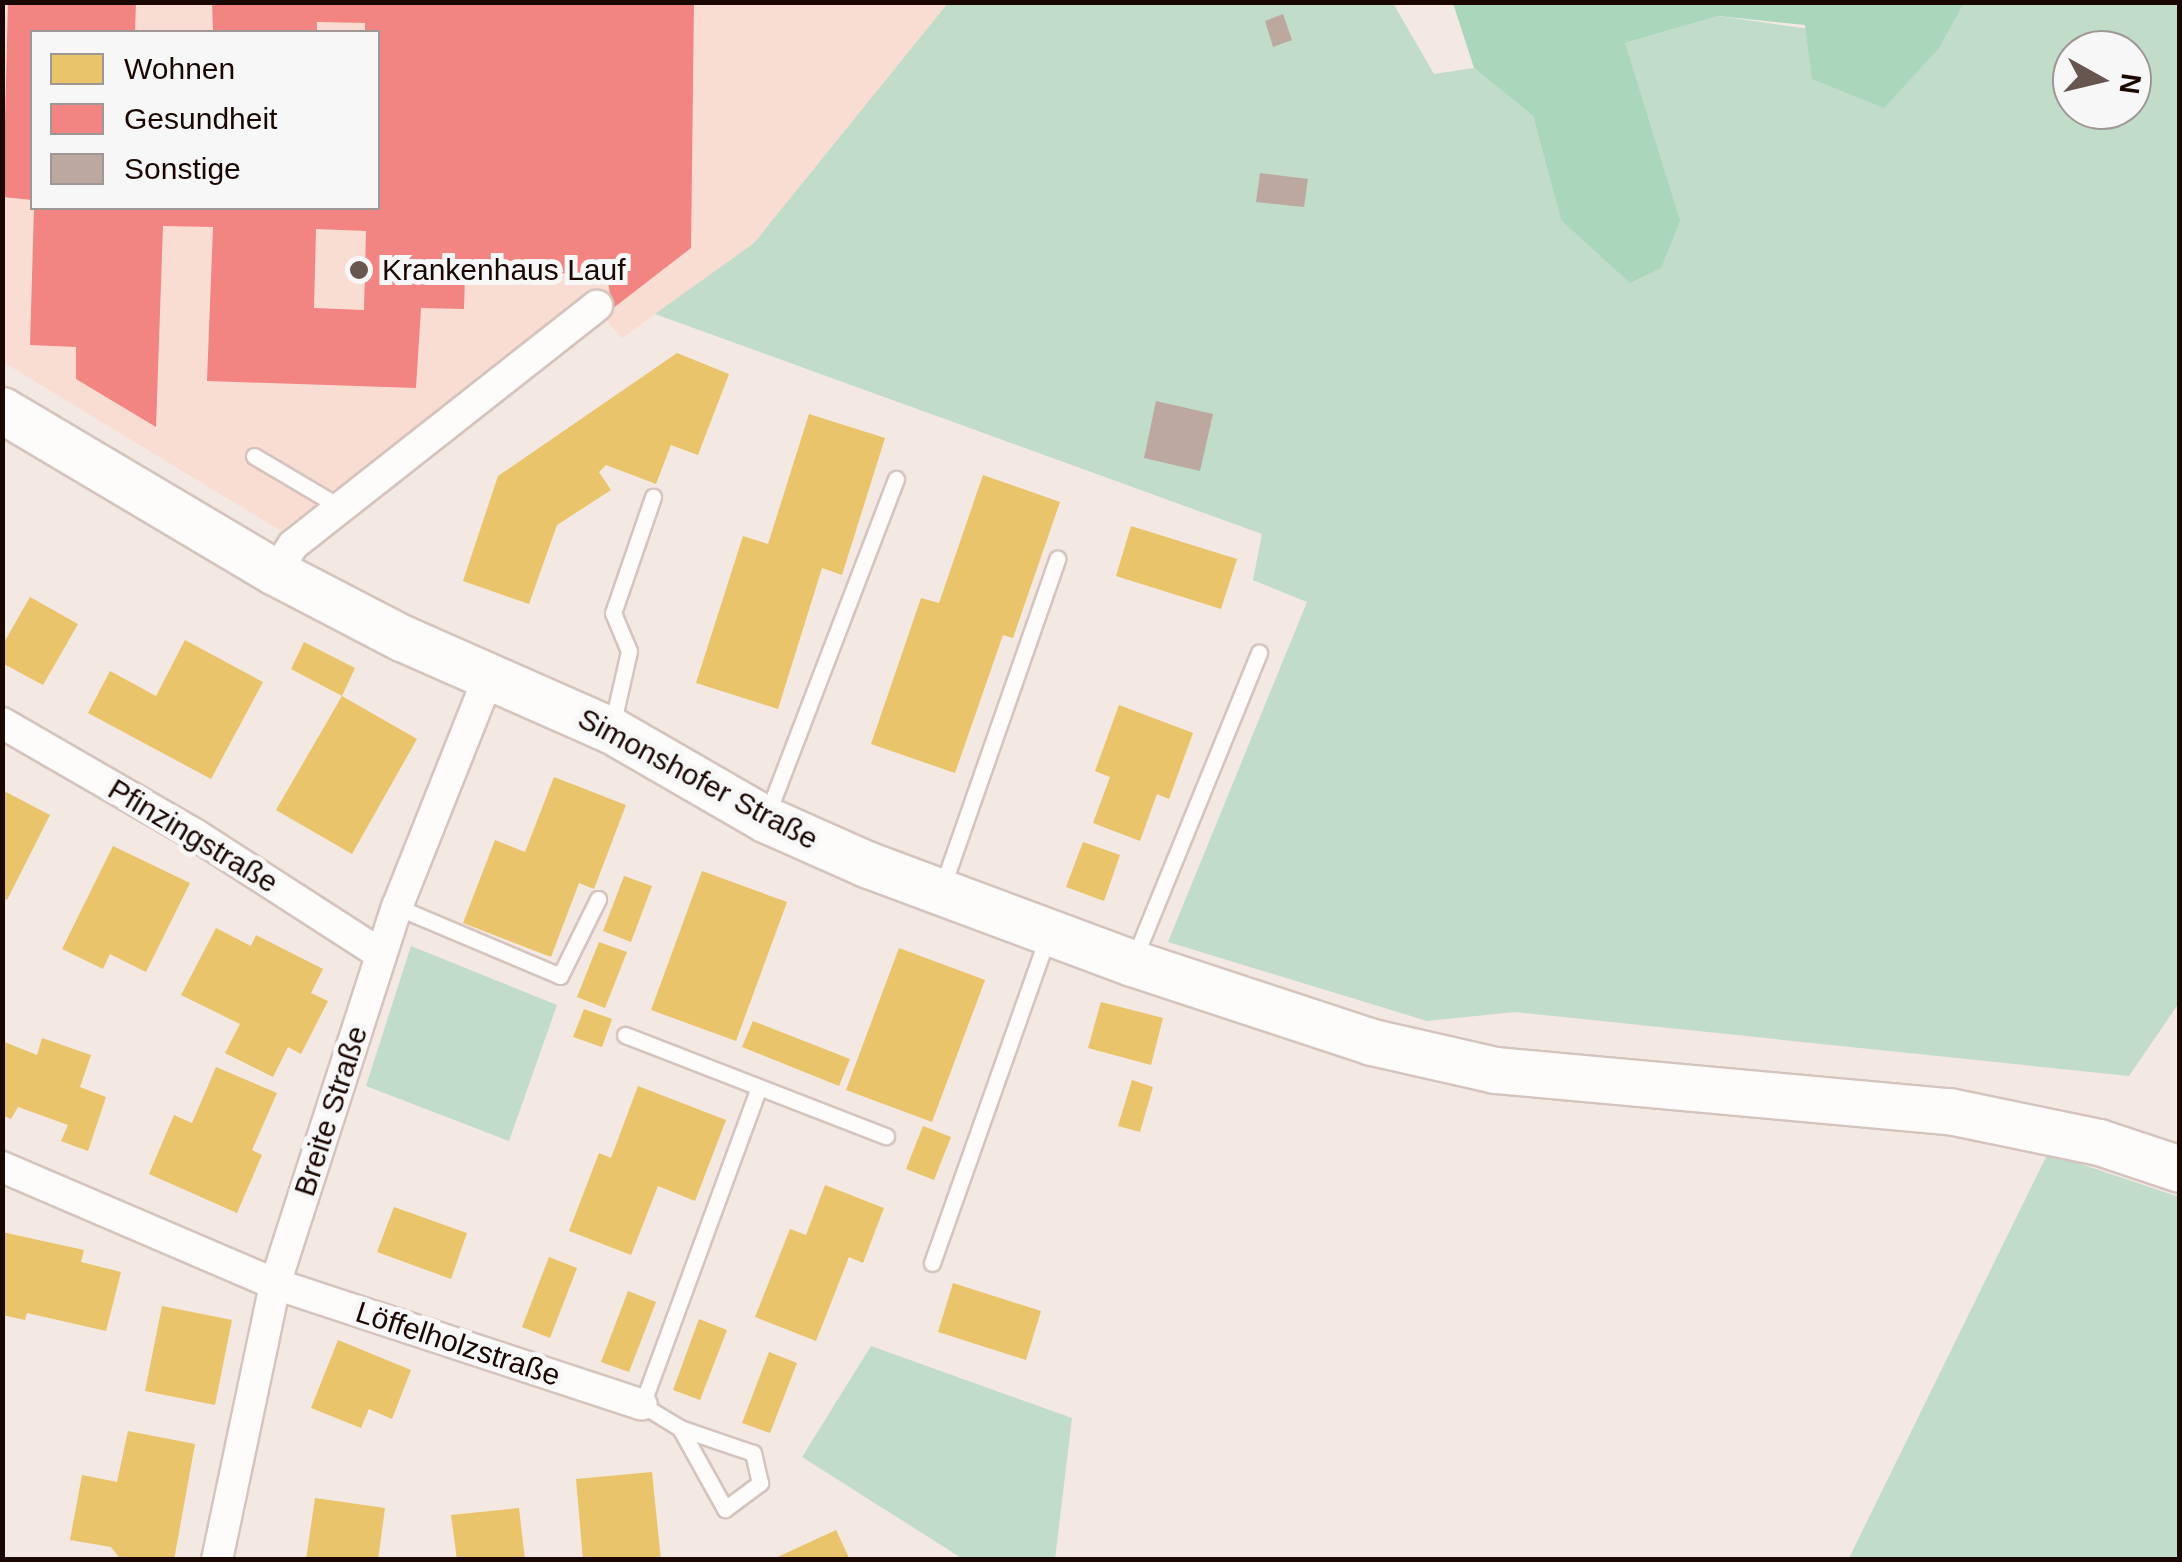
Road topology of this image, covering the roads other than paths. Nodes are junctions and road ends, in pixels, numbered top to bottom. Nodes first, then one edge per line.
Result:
1 (597, 306) dead end
2 (2, 410) edge
3 (254, 456) dead end
4 (896, 479) dead end
5 (653, 497) dead end
6 (342, 508) junction
7 (1057, 558) dead end
8 (274, 572) junction
9 (1259, 653) dead end
10 (489, 676) junction
11 (2, 723) edge
12 (610, 730) junction
13 (766, 819) junction
14 (940, 892) junction
15 (598, 899) dead end
16 (397, 907) junction
17 (1050, 931) junction
18 (381, 954) junction
19 (1132, 963) junction
20 (625, 1035) dead end
21 (758, 1089) junction
22 (886, 1136) dead end
23 (2, 1167) edge
24 (2180, 1169) edge
25 (932, 1263) dead end
26 (275, 1284) junction
27 (642, 1404) junction
28 (680, 1428) junction
29 (217, 1560) edge

1 - 6 street
2 - 8 street, Simonshofer Straße
3 - 6 lane
4 - 13 lane
5 - 12 lane
6 - 8 street
7 - 14 lane
8 - 10 street, Simonshofer Straße
9 - 19 lane
10 - 12 street, Simonshofer Straße
10 - 16 street, Breite Straße
11 - 18 street, Pfinzingstraße
12 - 13 street, Simonshofer Straße
13 - 14 street, Simonshofer Straße
14 - 17 street, Simonshofer Straße
15 - 16 lane
16 - 18 street, Breite Straße
17 - 19 street, Simonshofer Straße
17 - 25 lane
18 - 26 street, Breite Straße
19 - 24 street, Simonshofer Straße
20 - 21 lane
21 - 22 lane
21 - 27 lane
23 - 26 street, Löffelholzstraße
26 - 27 street, Löffelholzstraße
26 - 29 street, Breite Straße
27 - 28 lane
28 - 28 lane

